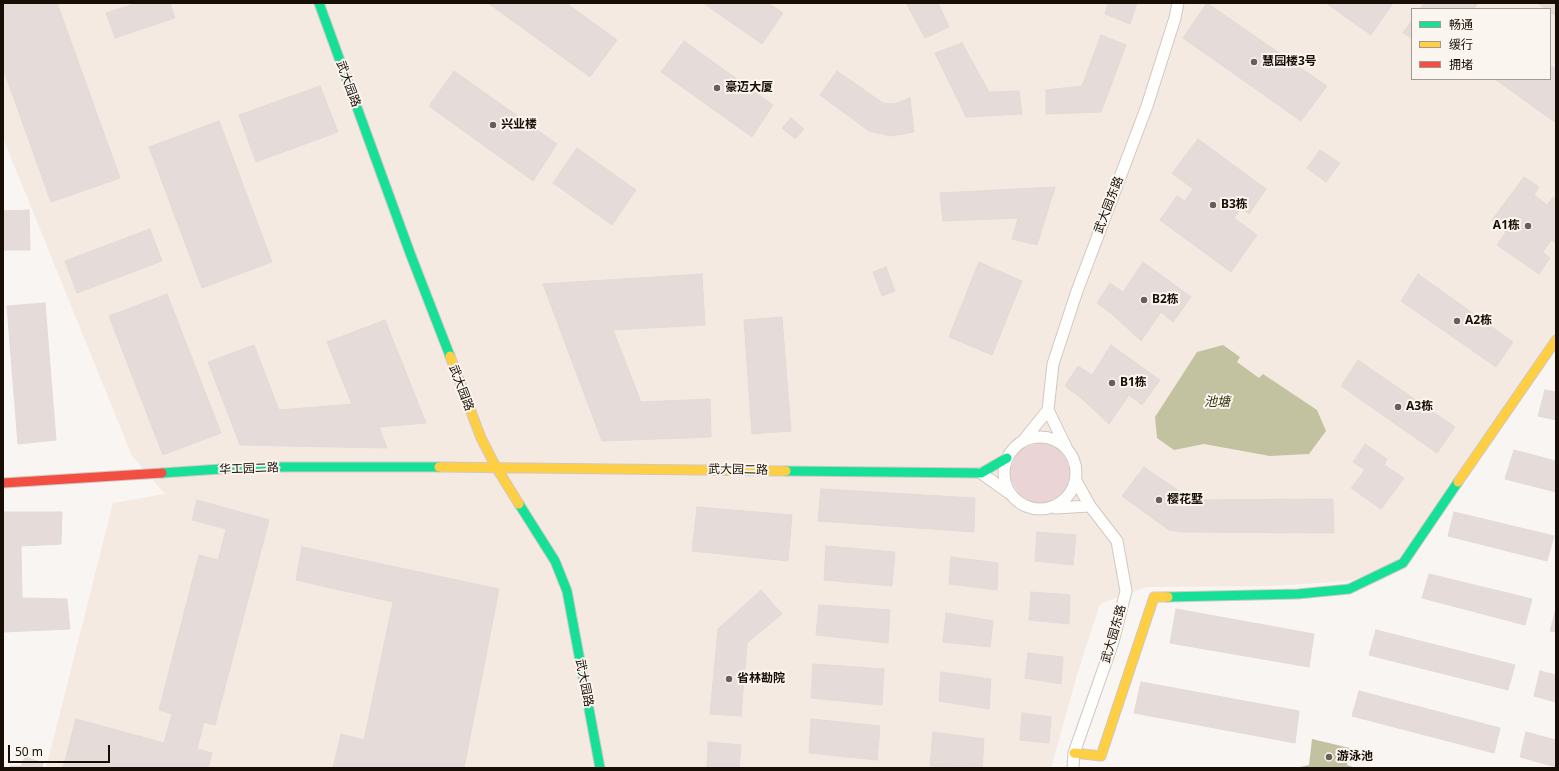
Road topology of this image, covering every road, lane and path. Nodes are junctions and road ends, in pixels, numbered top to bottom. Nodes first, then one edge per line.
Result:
1 (319, 3) edge
2 (1178, 3) edge
3 (1556, 340) edge
4 (1048, 410) junction
5 (1023, 441) junction
6 (1066, 448) junction
7 (1007, 458) junction
8 (496, 467) junction
9 (981, 473) junction
10 (1076, 481) junction
11 (3, 483) edge
12 (1009, 493) junction
13 (1090, 506) junction
14 (1053, 508) junction
15 (1074, 753) junction
16 (600, 768) edge
17 (1074, 768) edge

1 - 8 street, 武大园路
2 - 4 street, 武大园东路
3 - 15 street
4 - 5 street
4 - 6 street
5 - 6 street
5 - 7 street
6 - 10 street
7 - 9 street
7 - 12 street
8 - 9 street, 武大园二路
8 - 11 street, 华工园二路
8 - 16 street, 武大园路
9 - 12 street
10 - 13 street, 武大园东路
10 - 14 street
12 - 14 street
13 - 14 street
13 - 15 street, 武大园东路
15 - 17 street, 武大园东路

